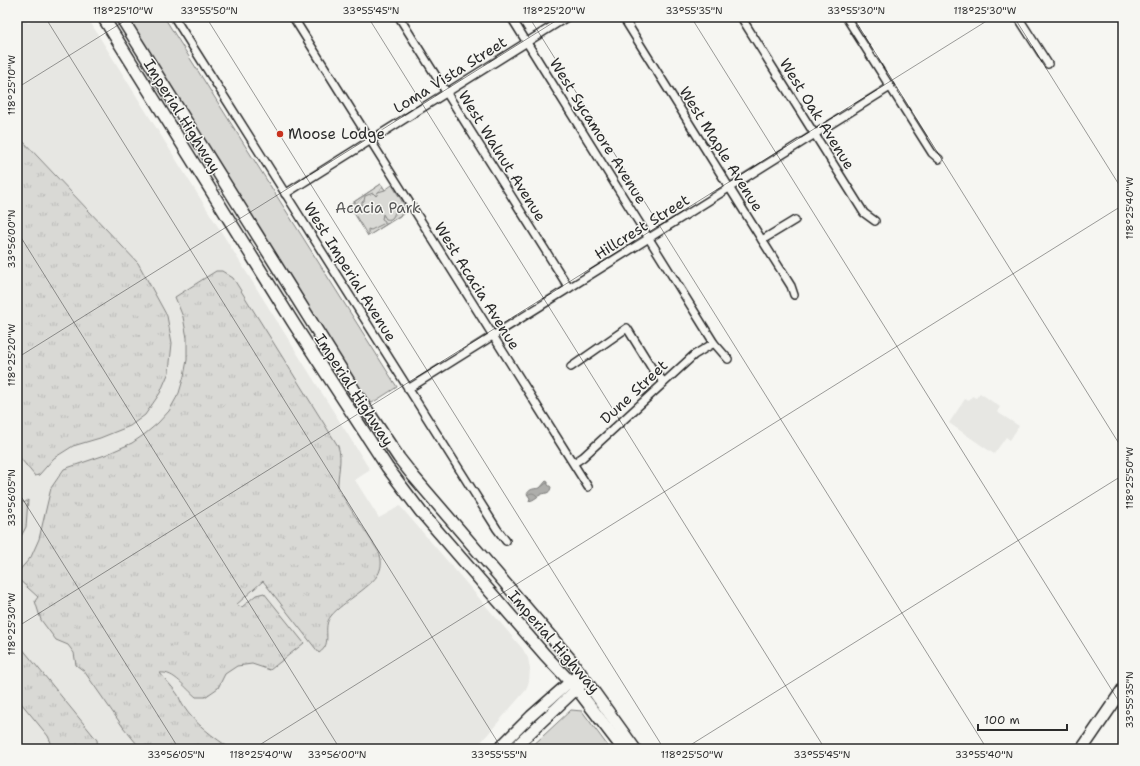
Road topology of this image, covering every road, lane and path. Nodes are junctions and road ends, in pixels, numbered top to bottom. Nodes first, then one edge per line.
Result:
1 (103, 17) edge
2 (121, 17) edge
3 (174, 17) edge
4 (292, 17) edge
5 (399, 17) edge
6 (511, 17) edge
7 (568, 17) edge
8 (623, 17) edge
9 (741, 17) edge
10 (846, 17) edge
11 (1018, 17) edge
12 (527, 42) junction
13 (1048, 64) dead end
14 (890, 87) junction
15 (447, 93) junction
16 (815, 134) junction
17 (370, 141) junction
18 (939, 159) dead end
19 (730, 187) junction
20 (285, 194) junction
21 (795, 220) dead end
22 (875, 221) dead end
23 (649, 238) junction
24 (762, 240) junction
25 (569, 288) junction
26 (794, 295) dead end
27 (493, 336) junction
28 (714, 343) junction
29 (728, 359) dead end
30 (571, 367) dead end
31 (664, 382) junction
32 (334, 386) junction
33 (408, 389) junction
34 (367, 410) junction
35 (574, 463) junction
36 (588, 488) dead end
37 (506, 541) dead end
38 (583, 677) junction
39 (573, 686) junction
40 (1123, 689) edge
41 (498, 749) edge
42 (513, 749) edge
43 (622, 749) edge
44 (635, 749) edge
45 (1082, 749) edge

1 - 32 main road, Imperial Highway
2 - 34 main road, Imperial Highway
3 - 20 street, West Imperial Avenue
4 - 17 street, West Acacia Avenue
5 - 15 street, West Walnut Avenue
6 - 12 street, West Sycamore Avenue
7 - 12 street, Loma Vista Street
8 - 19 street, West Maple Avenue
9 - 16 street, West Oak Avenue
10 - 14 street
11 - 13 street
12 - 15 street, Loma Vista Street
12 - 23 street, West Sycamore Avenue
14 - 16 street, Hillcrest Street
14 - 18 street
15 - 17 street, Loma Vista Street
15 - 25 street, West Walnut Avenue
16 - 19 street, Hillcrest Street
16 - 22 street, West Oak Avenue
17 - 20 street, Loma Vista Street
17 - 27 street, West Acacia Avenue
19 - 23 street, Hillcrest Street
19 - 24 street, West Maple Avenue
20 - 33 street, West Imperial Avenue
21 - 24 street
23 - 25 street, Hillcrest Street
23 - 28 street, West Sycamore Avenue
24 - 26 street, West Maple Avenue
25 - 27 street, Hillcrest Street
27 - 33 street, Hillcrest Street
27 - 35 street, West Acacia Avenue
28 - 29 street, West Sycamore Avenue
28 - 31 street, Dune Street
30 - 31 street
31 - 35 street, Dune Street
32 - 34 main road
32 - 39 main road, Imperial Highway
33 - 37 street, West Imperial Avenue
34 - 38 main road, Imperial Highway
35 - 36 street, West Acacia Avenue
38 - 39 main road
38 - 44 main road, Imperial Highway
39 - 41 main road
39 - 42 main road
39 - 43 main road, Imperial Highway
40 - 45 main road

